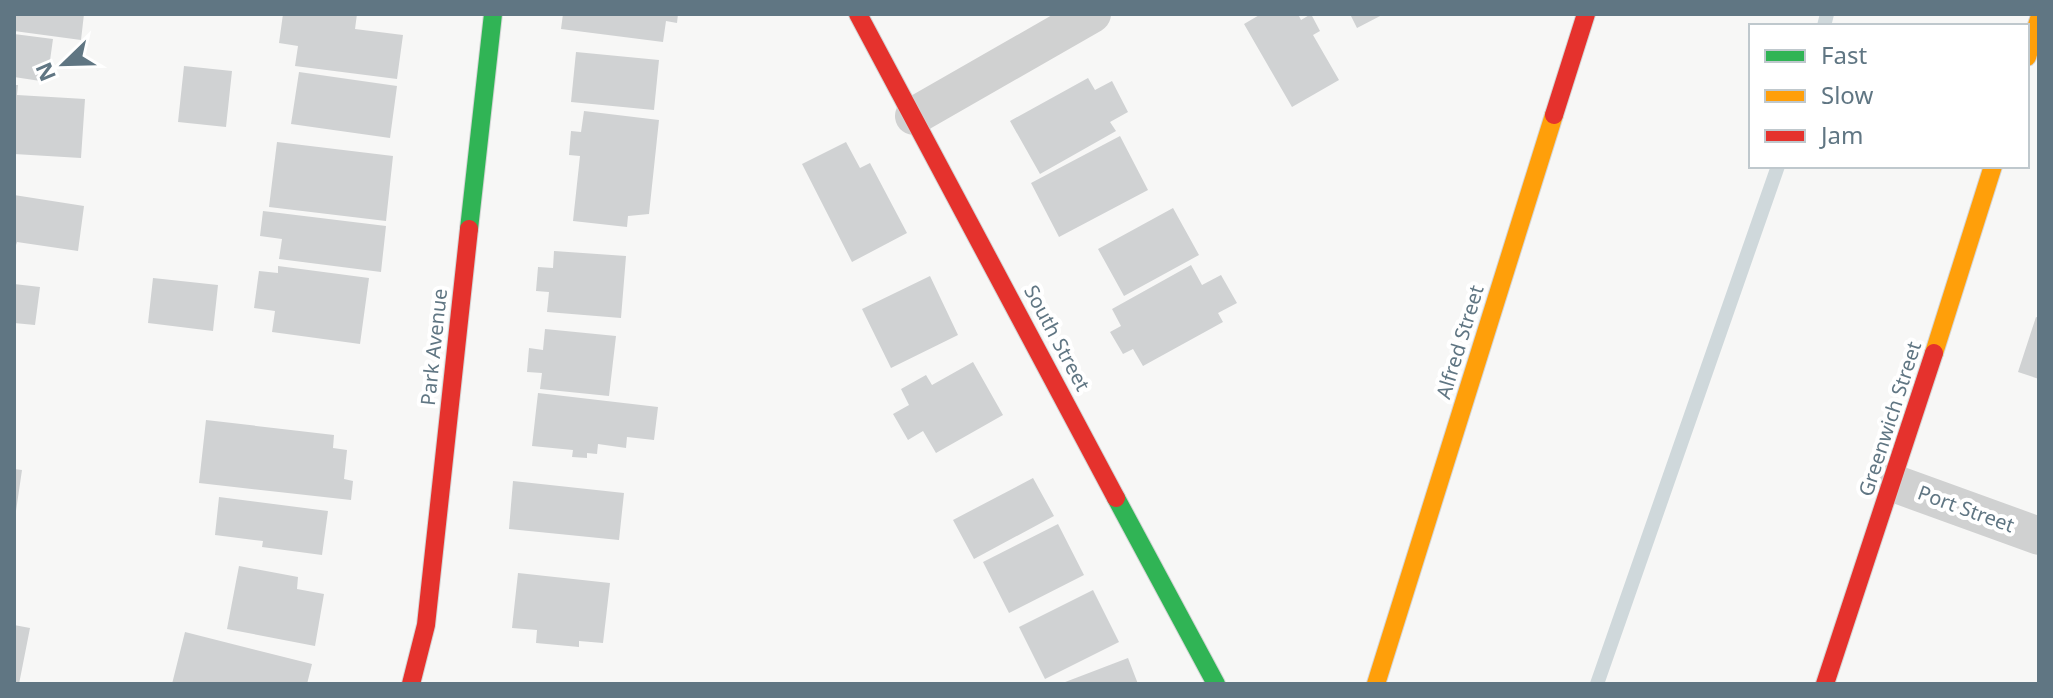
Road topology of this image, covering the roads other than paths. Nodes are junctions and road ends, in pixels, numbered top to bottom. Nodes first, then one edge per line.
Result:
1 (493, 14) edge
2 (858, 14) edge
3 (1092, 14) edge
4 (1586, 14) edge
5 (2039, 19) edge
6 (2029, 51) edge
7 (914, 116) junction
8 (1992, 168) edge
9 (1893, 483) junction
10 (2039, 536) edge
11 (411, 684) edge
12 (1216, 684) edge
13 (1376, 684) edge
14 (1825, 684) edge

1 - 11 street, Park Avenue
2 - 7 street, South Street
3 - 7 street
4 - 13 street, Alfred Street
5 - 6 street
7 - 12 street, South Street
8 - 9 street, Greenwich Street
9 - 10 street, Port Street
9 - 14 street, Greenwich Street

